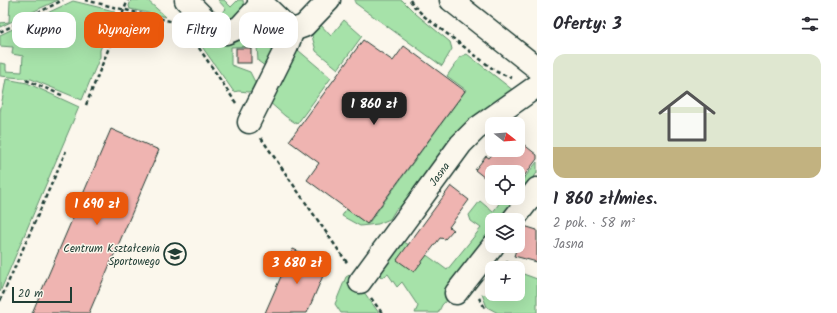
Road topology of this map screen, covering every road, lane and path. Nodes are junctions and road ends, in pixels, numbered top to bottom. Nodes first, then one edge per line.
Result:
1 (63, 0) edge
2 (85, 0) edge
3 (128, 0) edge
4 (186, 0) edge
5 (329, 0) edge
6 (410, 0) edge
7 (451, 0) edge
8 (261, 2) edge
9 (124, 9) junction
10 (271, 12) edge
11 (172, 21) edge
12 (298, 28) edge
13 (0, 32) edge
14 (199, 48) edge
15 (286, 48) edge
16 (26, 80) dead end
17 (536, 81) edge
18 (64, 96) dead end
19 (86, 105) dead end
20 (249, 122) junction
21 (66, 151) dead end
22 (537, 189) edge
23 (518, 213) edge
24 (498, 253) edge
25 (510, 261) edge
26 (360, 282) junction
27 (466, 293) joint
28 (0, 301) edge
29 (485, 308) dead end
30 (382, 313) edge

1 - 13 path
2 - 9 path
3 - 9 path
4 - 8 street
5 - 12 street
6 - 17 path
7 - 17 street
8 - 10 street
9 - 11 path
9 - 19 path
14 - 20 path
15 - 20 street
16 - 18 path
17 - 26 street, Jasna
20 - 26 path
21 - 28 path
22 - 23 street
24 - 25 path
24 - 27 street
26 - 30 path
27 - 29 path

